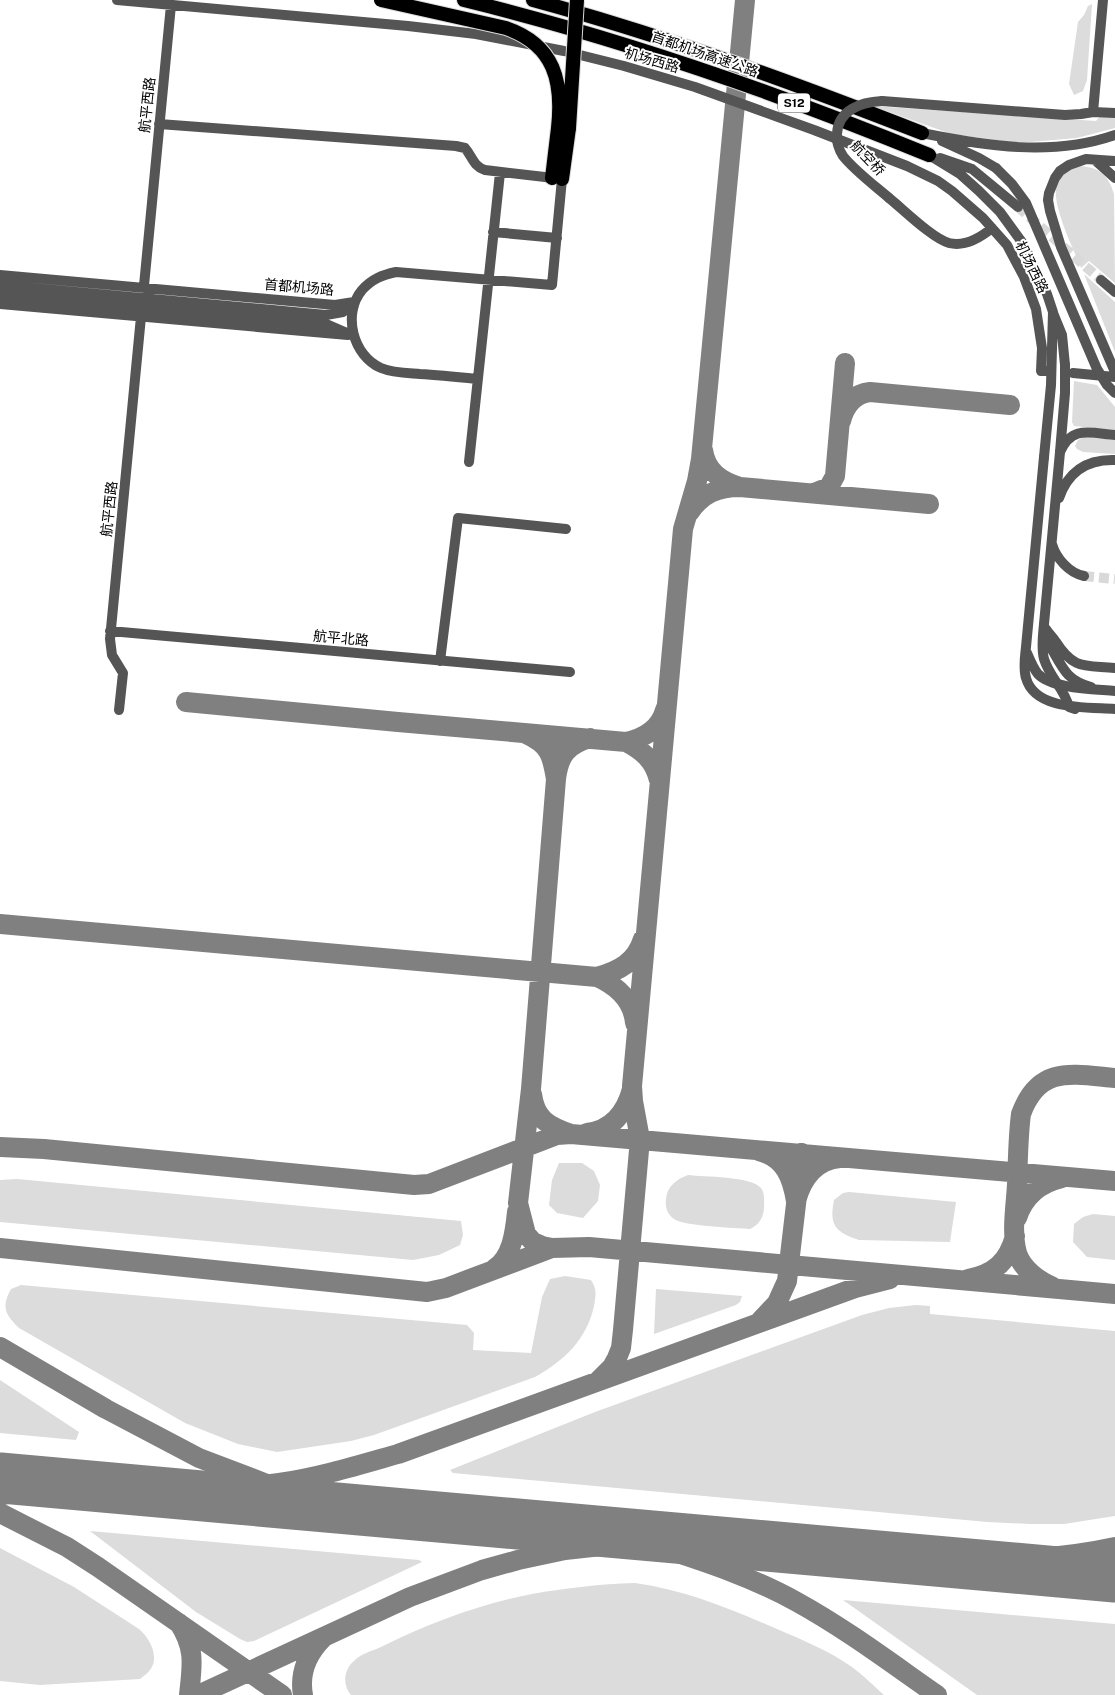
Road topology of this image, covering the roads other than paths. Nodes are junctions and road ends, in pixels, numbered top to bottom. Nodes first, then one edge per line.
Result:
1 (117, 0) edge
2 (381, 0) edge
3 (464, 0) edge
4 (533, 0) edge
5 (577, 0) edge
6 (1104, 0) edge
7 (171, 5) junction
8 (1094, 112) junction
9 (1115, 113) edge
10 (159, 124) junction
11 (563, 128) junction
12 (922, 133) junction
13 (1115, 135) edge
14 (929, 155) junction
15 (1115, 160) edge
16 (1096, 161) junction
17 (500, 173) junction
18 (557, 178) junction
19 (1115, 178) edge
20 (1018, 207) tunnel mouth
21 (992, 228) junction
22 (493, 232) junction
23 (557, 238) junction
24 (0, 275) edge
25 (41, 279) junction
26 (488, 279) junction
27 (1101, 280) tunnel mouth
28 (0, 285) edge
29 (1115, 292) edge
30 (0, 294) edge
31 (51, 294) junction
32 (261, 298) junction
33 (142, 302) junction
34 (355, 302) junction
35 (0, 304) edge
36 (38, 307) junction
37 (1052, 307) junction
38 (242, 311) junction
39 (256, 327) junction
40 (354, 336) junction
41 (1044, 371) dead end
42 (1115, 372) edge
43 (1073, 373) dead end
44 (1115, 377) edge
45 (477, 379) junction
46 (1115, 394) edge
47 (1115, 435) edge
48 (1060, 452) junction
49 (1115, 460) edge
50 (469, 462) dead end
51 (1053, 518) junction
52 (566, 529) dead end
53 (1051, 538) junction
54 (1084, 576) tunnel mouth
55 (1044, 624) junction
56 (110, 631) junction
57 (1026, 647) junction
58 (440, 661) junction
59 (1115, 668) edge
60 (570, 672) dead end
61 (1115, 690) edge
62 (119, 710) dead end
63 (1115, 711) edge

1 - 7 street, 机场西路
2 - 11 highway, bridge
3 - 14 highway, 首都机场高速公路 / S12
4 - 12 highway, 首都机场高速公路 / S12
5 - 11 highway, bridge
6 - 8 street
7 - 10 street, 航平西路
7 - 21 street, 机场西路
8 - 9 street, 航空桥
8 - 21 street, 航空桥, bridge
10 - 17 street
10 - 33 street, 航平西路
11 - 18 highway
12 - 13 street
12 - 46 street, bridge
14 - 20 street
14 - 37 street
15 - 16 street
16 - 19 street
16 - 42 street
17 - 18 street
17 - 22 street
18 - 23 street
21 - 41 street, 机场西路
22 - 23 street
22 - 26 street
23 - 26 street
24 - 25 street, 首都机场路
25 - 31 street
25 - 33 street, 首都机场路
26 - 34 street
26 - 45 street
27 - 29 street
28 - 31 street, 首都机场路
30 - 31 street, 首都机场路
31 - 33 street, 首都机场路
31 - 36 street
32 - 33 street, 首都机场路
32 - 34 street, 首都机场路
32 - 38 street
33 - 36 street, 首都机场路
33 - 38 street, 首都机场路
33 - 39 street, 首都机场路
33 - 56 street, 航平西路
34 - 38 street, 首都机场路
34 - 40 street
35 - 36 street, 首都机场路
37 - 48 street, bridge
37 - 57 street, bridge
38 - 39 street
38 - 40 street, 首都机场路
39 - 40 street, 首都机场路
40 - 45 street
43 - 44 street
45 - 50 street
47 - 48 street
48 - 51 street
49 - 51 street
51 - 53 street
52 - 58 street
53 - 54 street
53 - 55 street
55 - 59 street
55 - 61 street
55 - 63 street
56 - 58 street, 航平北路
56 - 62 street, 航平西路
57 - 61 street, bridge
57 - 63 street, bridge
58 - 60 street, 航平北路

